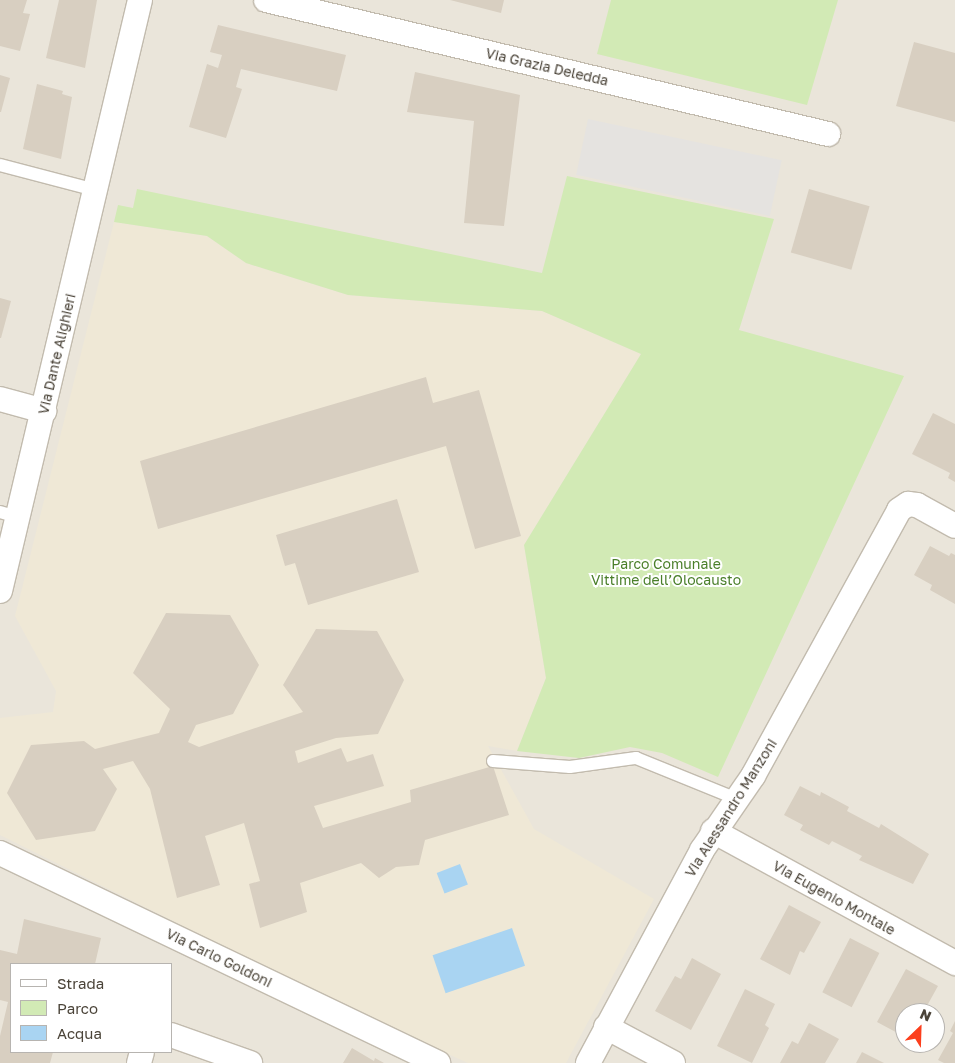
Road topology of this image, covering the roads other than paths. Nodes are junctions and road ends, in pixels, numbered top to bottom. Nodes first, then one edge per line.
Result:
1 (140, 0) edge
2 (266, 0) edge
3 (828, 134) dead end
4 (0, 165) edge
5 (95, 190) junction
6 (0, 398) edge
7 (44, 411) junction
8 (9, 514) edge
9 (955, 526) edge
10 (0, 591) edge
11 (493, 761) dead end
12 (737, 799) junction
13 (713, 831) junction
14 (0, 853) edge
15 (955, 963) edge
16 (606, 1027) junction
17 (172, 1035) edge
18 (250, 1063) edge
19 (438, 1063) edge
20 (588, 1063) edge
21 (674, 1063) edge

1 - 5 street, Via Dante Alighieri
2 - 3 street, Via Grazia Deledda
4 - 5 lane
5 - 7 street, Via Dante Alighieri
6 - 7 street
7 - 8 street, Via Dante Alighieri
8 - 10 street, Via Dante Alighieri
9 - 12 street, Via Alessandro Manzoni
11 - 12 lane
12 - 13 street, Via Alessandro Manzoni
13 - 15 street, Via Eugenio Montale
13 - 16 street, Via Alessandro Manzoni
14 - 19 street, Via Carlo Goldoni
16 - 20 street, Via Alessandro Manzoni
16 - 21 street
17 - 18 street

